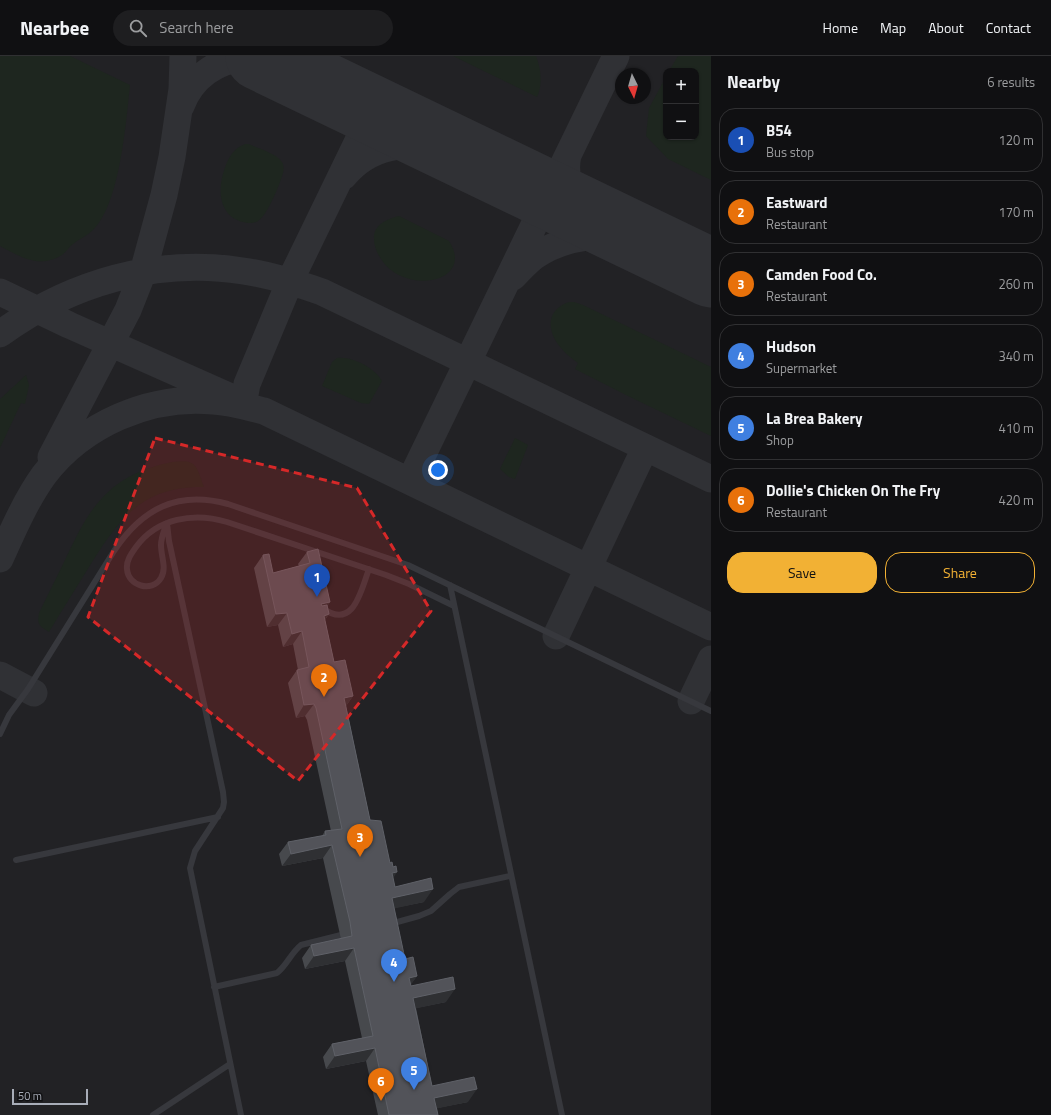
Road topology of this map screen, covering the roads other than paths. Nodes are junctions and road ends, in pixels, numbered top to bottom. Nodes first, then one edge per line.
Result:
1 (167, 523) junction
2 (307, 548) junction
3 (309, 555) edge
4 (369, 569) junction
5 (450, 585) junction
6 (319, 604) edge
7 (454, 606) junction
8 (711, 711) edge
9 (0, 734) edge
10 (218, 817) junction
11 (16, 860) dead end
12 (510, 876) junction
13 (386, 925) edge
14 (341, 935) dead end
15 (214, 988) junction
16 (230, 1064) junction
17 (153, 1115) edge
18 (241, 1115) edge
19 (562, 1115) edge

1 - 1 lane
1 - 2 lane
1 - 10 lane
2 - 3 lane
2 - 4 lane
4 - 6 lane
4 - 7 lane
5 - 7 lane
5 - 8 lane
5 - 9 lane
7 - 12 lane
10 - 11 lane
10 - 15 lane
12 - 13 lane
12 - 19 lane
14 - 15 lane
15 - 16 lane
16 - 17 lane
16 - 18 lane

